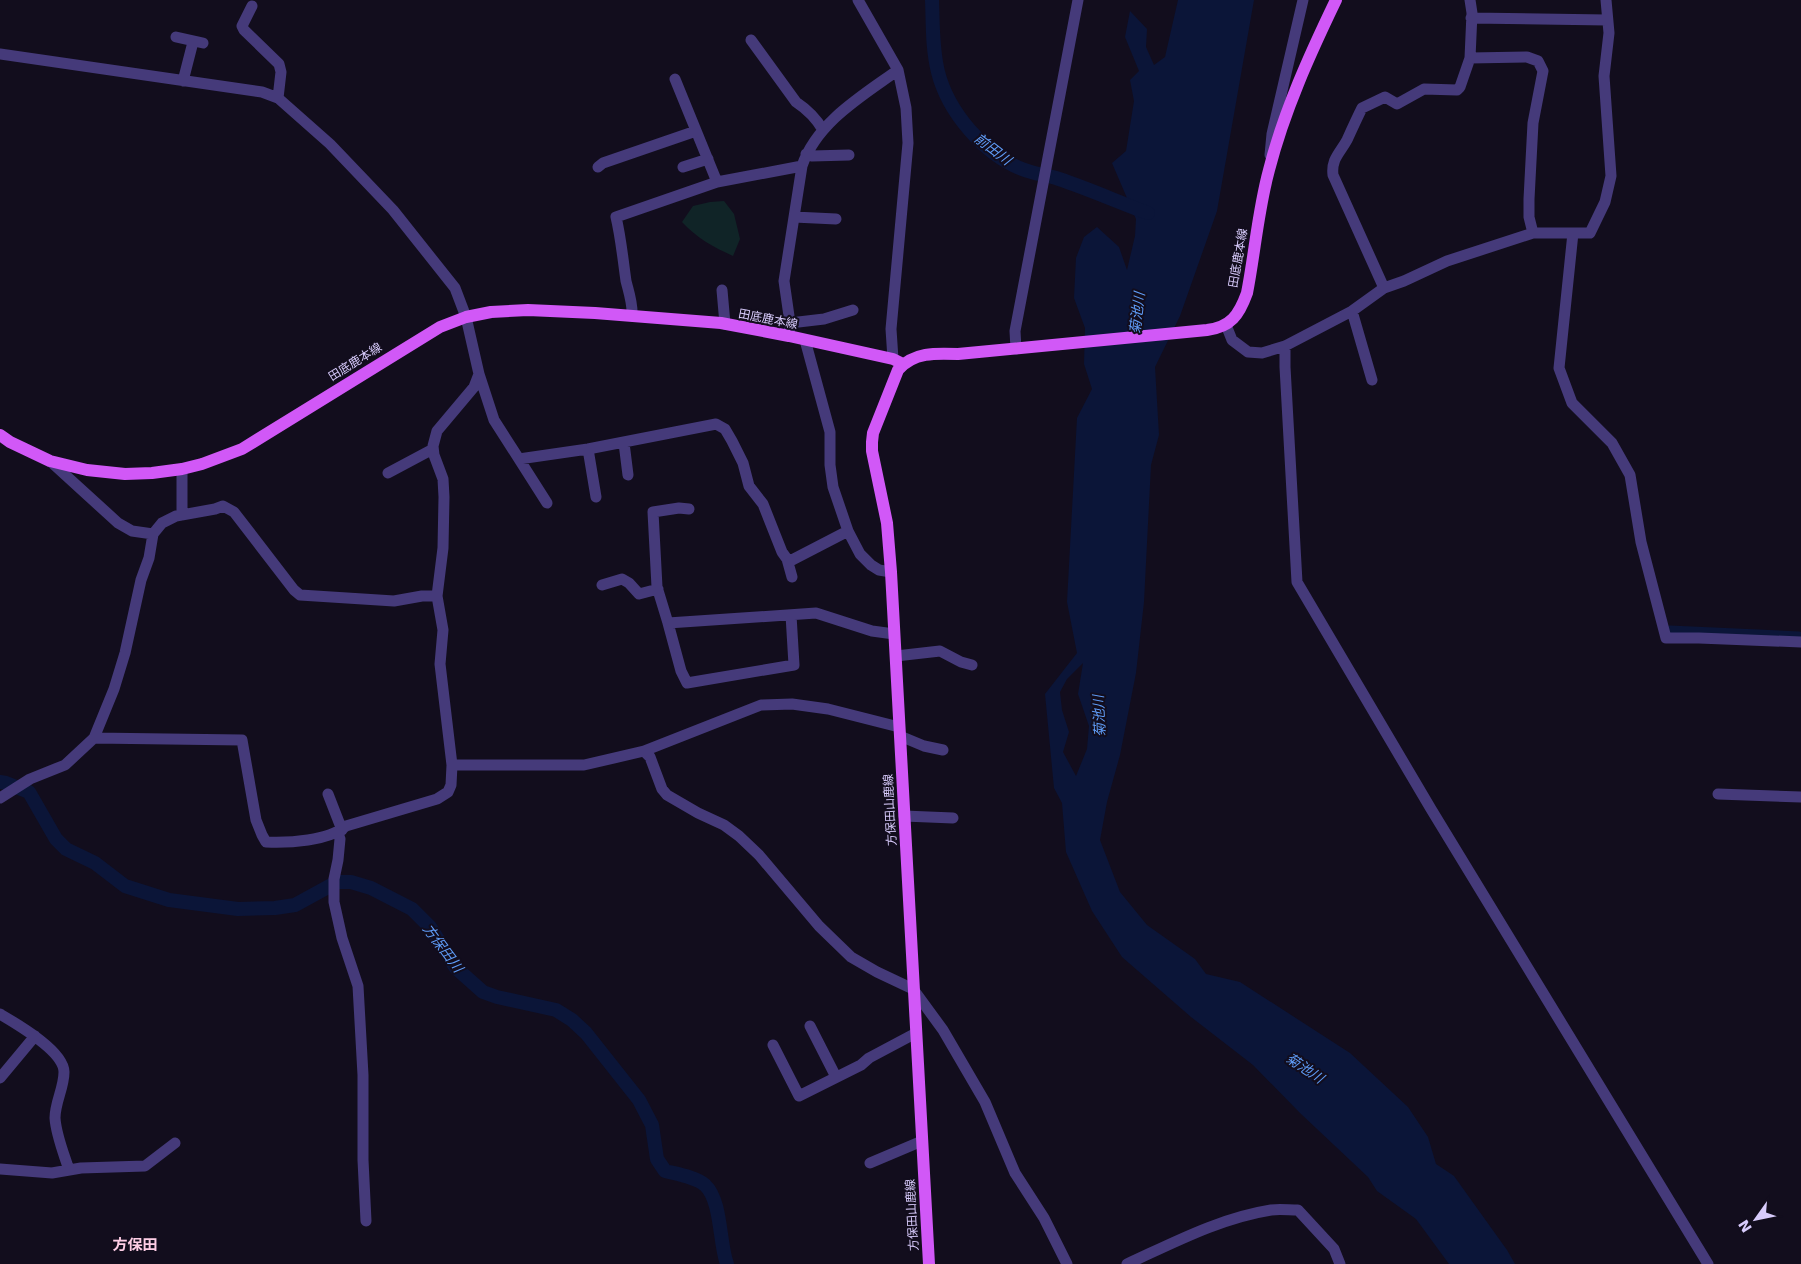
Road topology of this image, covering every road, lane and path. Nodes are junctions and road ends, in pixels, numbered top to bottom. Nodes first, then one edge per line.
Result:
1 (858, 0) edge
2 (1078, 0) edge
3 (1303, 0) edge
4 (1336, 0) edge
5 (1470, 0) edge
6 (1606, 0) edge
7 (252, 4) edge
8 (1472, 18) junction
9 (1607, 20) junction
10 (176, 37) dead end
11 (751, 40) dead end
12 (0, 54) edge
13 (1470, 58) junction
14 (898, 70) junction
15 (675, 79) dead end
16 (183, 81) junction
17 (278, 98) junction
18 (823, 130) junction
19 (696, 131) junction
20 (806, 154) junction
21 (849, 155) dead end
22 (708, 159) junction
23 (802, 166) junction
24 (598, 167) dead end
25 (683, 167) dead end
26 (1269, 169) junction
27 (717, 182) junction
28 (794, 217) junction
29 (836, 219) dead end
30 (1533, 233) junction
31 (1572, 233) junction
32 (1384, 288) junction
33 (722, 290) dead end
34 (853, 310) dead end
35 (1352, 311) junction
36 (632, 316) junction
37 (466, 317) junction
38 (790, 323) junction
39 (724, 324) junction
40 (1226, 325) junction
41 (789, 336) junction
42 (805, 340) junction
43 (1286, 346) junction
44 (1016, 349) junction
45 (898, 361) junction
46 (479, 374) junction
47 (1372, 380) dead end
48 (0, 435) edge
49 (624, 443) junction
50 (434, 448) junction
51 (588, 449) junction
52 (520, 459) junction
53 (50, 461) junction
54 (182, 469) junction
55 (388, 473) dead end
56 (628, 475) dead end
57 (596, 497) dead end
58 (547, 503) dead end
59 (690, 509) dead end
60 (182, 515) junction
61 (848, 531) junction
62 (153, 534) junction
63 (787, 559) junction
64 (891, 572) junction
65 (792, 577) dead end
66 (602, 585) dead end
67 (658, 589) junction
68 (437, 596) junction
69 (791, 615) junction
70 (668, 623) junction
71 (894, 634) junction
72 (1801, 642) edge
73 (896, 656) junction
74 (972, 665) dead end
75 (900, 732) junction
76 (94, 738) junction
77 (944, 750) dead end
78 (644, 751) junction
79 (452, 765) junction
80 (328, 794) dead end
81 (1718, 794) dead end
82 (1801, 797) edge
83 (0, 798) edge
84 (904, 816) junction
85 (953, 818) dead end
86 (340, 831) junction
87 (913, 989) junction
88 (1, 1017) edge
89 (810, 1026) dead end
90 (916, 1033) junction
91 (35, 1036) junction
92 (773, 1046) dead end
93 (0, 1078) edge
94 (836, 1078) junction
95 (922, 1140) junction
96 (175, 1143) dead end
97 (870, 1163) dead end
98 (0, 1169) edge
99 (69, 1170) junction
100 (366, 1221) dead end
101 (1149, 1260) edge
102 (929, 1264) edge
103 (1067, 1264) edge
104 (1127, 1264) edge
105 (1340, 1264) edge
106 (1708, 1264) edge

1 - 14 street
2 - 44 street
3 - 26 street
4 - 26 main road, 田底鹿本線
5 - 8 street
6 - 9 street
7 - 17 street
8 - 9 street
8 - 13 street
9 - 31 street
10 - 16 street
11 - 18 street
12 - 16 street
13 - 30 street
13 - 32 street
14 - 18 street
14 - 45 street
15 - 19 street
16 - 17 street
17 - 37 street
18 - 20 street
19 - 22 street
19 - 24 street
20 - 21 street
20 - 23 street
22 - 25 street
22 - 27 street
23 - 27 street
23 - 28 street
26 - 40 main road, 田底鹿本線
27 - 36 street
28 - 29 street
28 - 38 street
30 - 31 street
30 - 32 street
31 - 72 street
32 - 35 street
33 - 39 street
34 - 38 street
35 - 43 street
35 - 47 street
36 - 37 main road, 田底鹿本線
36 - 39 main road, 田底鹿本線
37 - 46 street
37 - 54 main road, 田底鹿本線
38 - 41 street
39 - 41 main road, 田底鹿本線
40 - 43 street
40 - 44 main road
41 - 42 main road, 田底鹿本線
42 - 45 main road, 田底鹿本線
42 - 61 street
43 - 106 street
44 - 45 main road
45 - 64 main road, 方保田山鹿線
46 - 50 street
46 - 52 street
48 - 53 main road, 田底鹿本線
49 - 51 street
49 - 56 street
49 - 63 street
50 - 55 street
50 - 68 street
51 - 52 street
51 - 57 street
52 - 58 street
53 - 54 main road, 田底鹿本線
53 - 62 street
54 - 60 street
59 - 67 street
60 - 62 street
60 - 68 street
61 - 63 street
61 - 64 street
62 - 76 street
63 - 65 street
64 - 71 main road, 方保田山鹿線
66 - 67 street
67 - 70 street
68 - 79 street
69 - 70 street
69 - 70 street
69 - 71 street
71 - 73 main road, 方保田山鹿線
73 - 74 street
73 - 75 main road, 方保田山鹿線
75 - 77 street
75 - 78 street
75 - 84 main road, 方保田山鹿線
76 - 83 street
76 - 86 street
78 - 79 street
78 - 87 street
79 - 86 street
80 - 86 street
81 - 82 street
84 - 85 street
84 - 87 main road, 方保田山鹿線
86 - 100 street
87 - 90 main road, 方保田山鹿線
87 - 103 street
88 - 91 street
89 - 94 street
90 - 94 street
90 - 95 main road, 方保田山鹿線
91 - 93 street
91 - 99 street
92 - 94 street
95 - 97 street
95 - 102 main road, 方保田山鹿線
96 - 99 street
98 - 99 street
101 - 104 street
101 - 105 street

